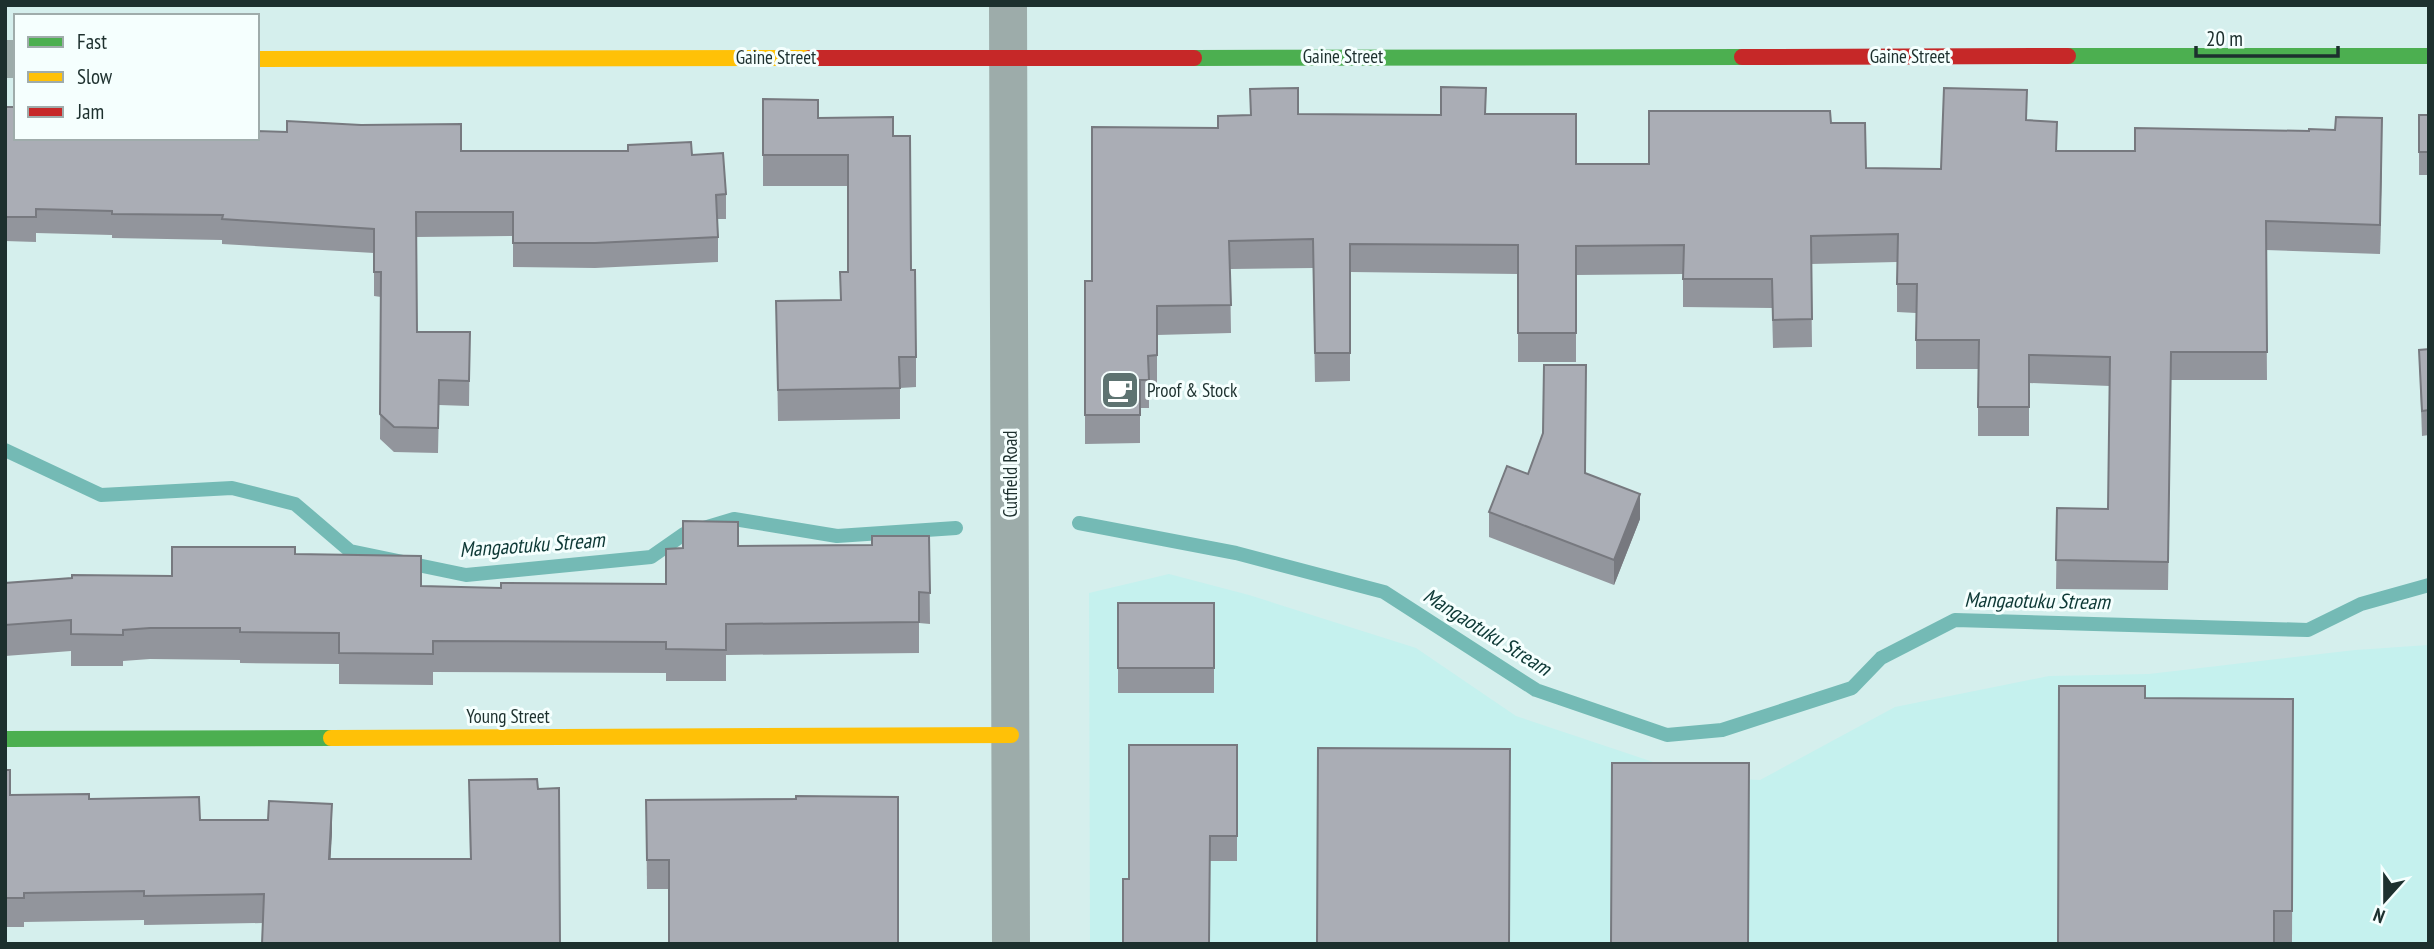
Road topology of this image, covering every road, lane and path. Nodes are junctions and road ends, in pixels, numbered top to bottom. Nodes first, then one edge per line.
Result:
1 (1008, 5) edge
2 (1008, 56) junction
3 (2429, 56) edge
4 (259, 59) edge
5 (1011, 735) junction
6 (5, 739) edge
7 (1011, 944) edge

1 - 2 street, Cutfield Road
2 - 3 street, Gaine Street
2 - 4 street, Gaine Street
2 - 5 street, Cutfield Road
5 - 6 street, Young Street
5 - 7 street, Cutfield Road

